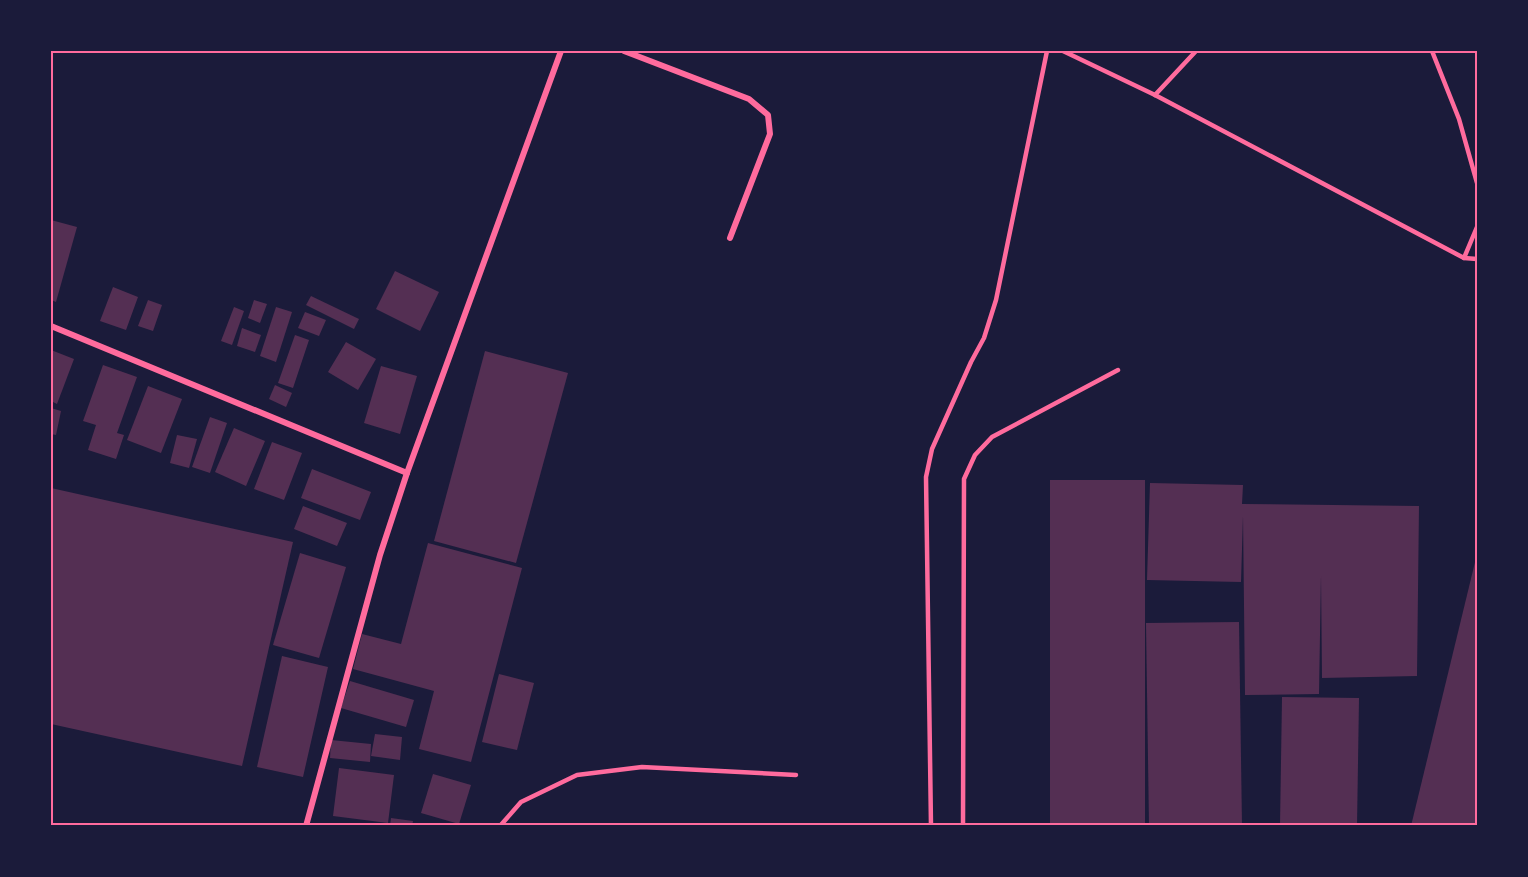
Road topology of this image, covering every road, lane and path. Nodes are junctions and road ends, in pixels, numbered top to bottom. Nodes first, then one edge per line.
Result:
1 (561, 51) edge
2 (624, 51) edge
3 (1047, 51) edge
4 (1063, 51) edge
5 (1196, 51) edge
6 (1432, 51) edge
7 (1155, 95) junction
8 (1477, 183) edge
9 (1477, 227) edge
10 (730, 238) dead end
11 (1464, 258) junction
12 (1477, 259) edge
13 (51, 326) edge
14 (1118, 370) dead end
15 (407, 473) junction
16 (796, 775) dead end
17 (306, 826) edge
18 (500, 826) edge
19 (931, 826) edge
20 (963, 826) edge

1 - 15 street
2 - 10 street
3 - 19 lane
4 - 7 lane
5 - 7 lane
6 - 8 lane
7 - 11 lane
9 - 11 lane
11 - 12 lane
13 - 15 street
14 - 20 lane
15 - 17 street
16 - 18 lane

